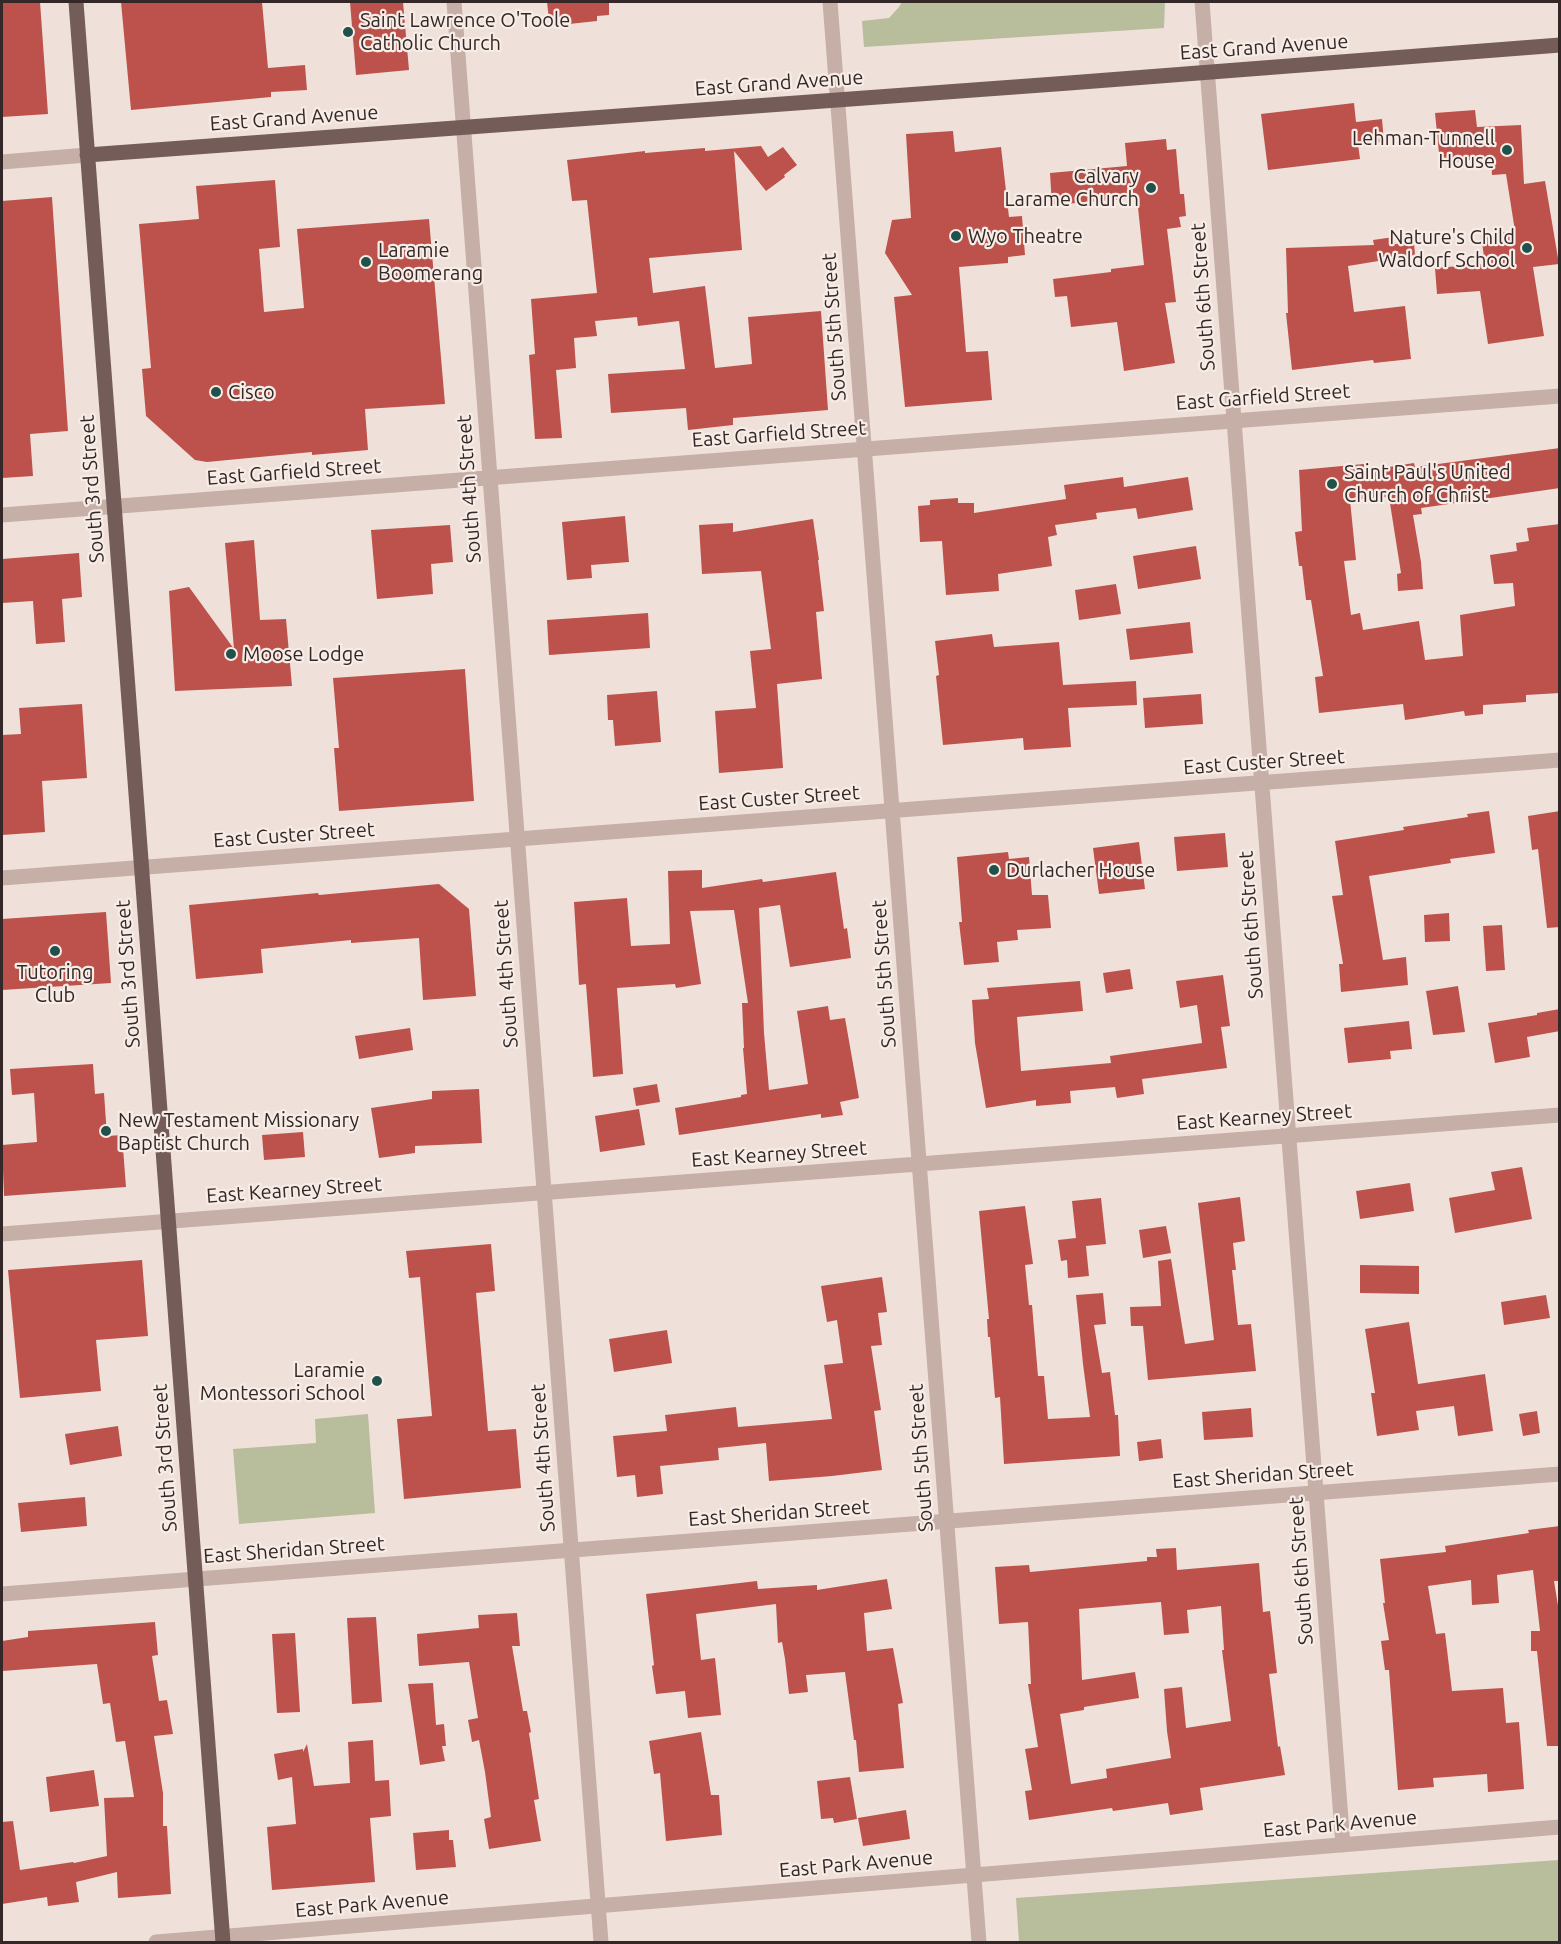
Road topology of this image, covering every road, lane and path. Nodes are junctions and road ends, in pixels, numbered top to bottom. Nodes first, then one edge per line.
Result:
1 (76, 2) edge
2 (453, 2) edge
3 (830, 2) edge
4 (1202, 2) edge
5 (1560, 45) edge
6 (1207, 73) junction
7 (838, 100) junction
8 (463, 127) junction
9 (87, 155) junction
10 (2, 162) edge
11 (1560, 396) edge
12 (1234, 421) junction
13 (865, 449) junction
14 (489, 478) junction
15 (114, 506) junction
16 (2, 515) edge
17 (1560, 760) edge
18 (1261, 783) junction
19 (892, 811) junction
20 (517, 839) junction
21 (141, 867) junction
22 (2, 878) edge
23 (1560, 1115) edge
24 (1288, 1136) junction
25 (920, 1164) junction
26 (544, 1193) junction
27 (168, 1221) junction
28 (2, 1234) edge
29 (1560, 1474) edge
30 (1316, 1492) junction
31 (947, 1521) junction
32 (571, 1550) junction
33 (195, 1579) junction
34 (2, 1594) edge
35 (1560, 1827) edge
36 (1343, 1845) junction
37 (974, 1875) junction
38 (598, 1906) junction
39 (222, 1940) edge
40 (156, 1942) edge
41 (601, 1942) edge
42 (979, 1942) edge

1 - 9 main road, South 3rd Street
2 - 8 street, South 4th Street
3 - 7 street, South 5th Street
4 - 6 street, South 6th Street
5 - 6 main road, East Grand Avenue
6 - 7 main road, East Grand Avenue
6 - 12 street, South 6th Street
7 - 8 main road, East Grand Avenue
7 - 13 street, South 5th Street
8 - 9 main road, East Grand Avenue
8 - 14 street, South 4th Street
9 - 10 street, East Grand Avenue
9 - 15 main road, South 3rd Street
11 - 12 street, East Garfield Street
12 - 13 street, East Garfield Street
12 - 18 street, South 6th Street
13 - 14 street, East Garfield Street
13 - 19 street, South 5th Street
14 - 15 street, East Garfield Street
14 - 20 street, South 4th Street
15 - 16 street, East Garfield Street
15 - 21 main road, South 3rd Street
17 - 18 street, East Custer Street
18 - 19 street, East Custer Street
18 - 24 street, South 6th Street
19 - 20 street, East Custer Street
19 - 25 street, South 5th Street
20 - 21 street, East Custer Street
20 - 26 street, South 4th Street
21 - 22 street, East Custer Street
21 - 27 main road, South 3rd Street
23 - 24 street, East Kearney Street
24 - 25 street, East Kearney Street
24 - 30 street, South 6th Street
25 - 26 street, East Kearney Street
25 - 31 street, South 5th Street
26 - 27 street, East Kearney Street
26 - 32 street, South 4th Street
27 - 28 street, East Kearney Street
27 - 33 main road, South 3rd Street
29 - 30 street, East Sheridan Street
30 - 31 street, East Sheridan Street
30 - 36 street, South 6th Street
31 - 32 street, East Sheridan Street
31 - 37 street, South 5th Street
32 - 33 street, East Sheridan Street
32 - 38 street, South 4th Street
33 - 34 street, East Sheridan Street
33 - 39 main road, South 3rd Street
35 - 36 street, East Park Avenue
36 - 37 street, East Park Avenue
37 - 38 street, East Park Avenue
37 - 42 street, South 5th Street
38 - 39 street, East Park Avenue
38 - 41 street, South 4th Street
39 - 40 street, East Park Avenue

